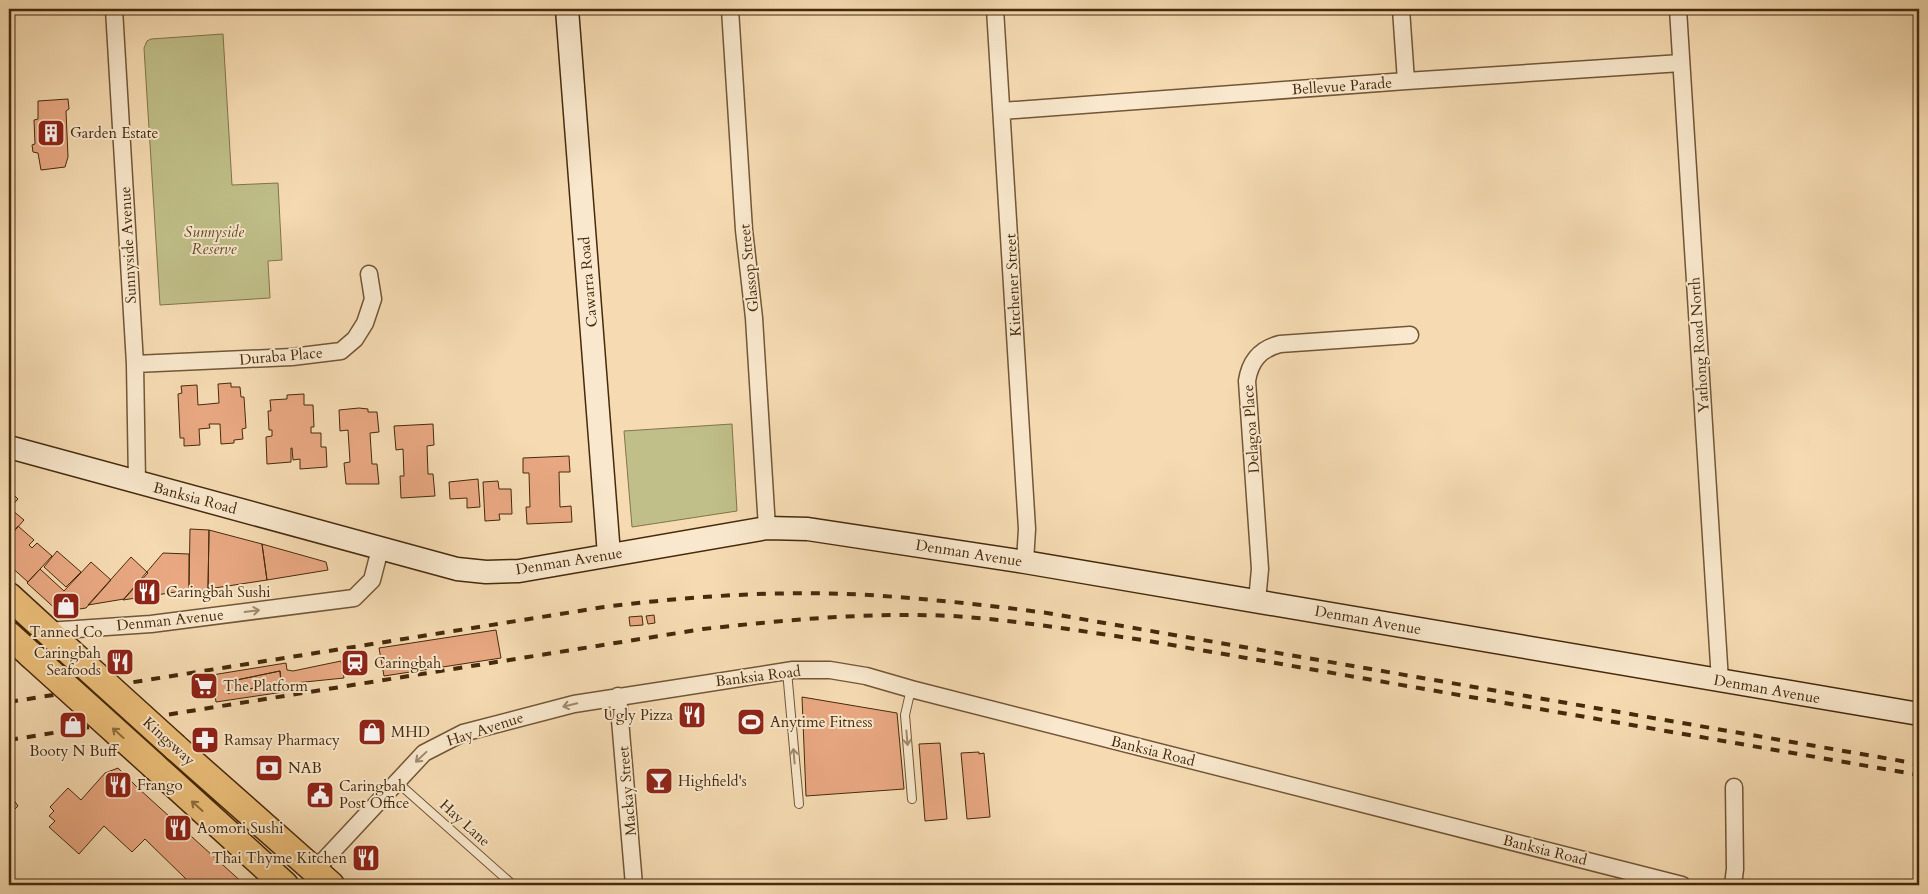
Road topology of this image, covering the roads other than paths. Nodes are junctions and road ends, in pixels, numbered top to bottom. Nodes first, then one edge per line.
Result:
1 (114, 9) edge
2 (567, 9) edge
3 (730, 9) edge
4 (995, 9) edge
5 (1401, 9) edge
6 (1678, 9) edge
7 (1682, 63) junction
8 (1406, 81) junction
9 (1002, 111) junction
10 (369, 274) dead end
11 (1410, 335) dead end
12 (135, 364) junction
13 (9, 447) edge
14 (137, 482) junction
15 (767, 528) junction
16 (380, 549) junction
17 (609, 555) junction
18 (1025, 562) junction
19 (9, 596) edge
20 (1257, 601) junction
21 (47, 632) junction
22 (9, 635) edge
23 (787, 671) junction
24 (1720, 681) junction
25 (911, 690) junction
26 (618, 696) junction
27 (1919, 714) edge
28 (397, 782) junction
29 (1734, 787) dead end
30 (912, 799) dead end
31 (799, 804) dead end
32 (316, 880) edge
33 (9, 882) edge
34 (12, 885) edge
35 (286, 885) edge
36 (513, 885) edge
37 (634, 885) edge
38 (1682, 885) edge
39 (1733, 885) edge

1 - 12 street, Sunnyside Avenue
2 - 17 street, Cawarra Road
3 - 15 street, Glassop Street
4 - 9 street, Kitchener Street
5 - 8 street
6 - 7 street, Yathong Road North
7 - 8 street, Bellevue Parade
7 - 24 street, Yathong Road North
8 - 9 street, Bellevue Parade
9 - 18 street, Kitchener Street
10 - 12 street, Duraba Place
11 - 20 street, Delagoa Place
12 - 14 street, Sunnyside Avenue
13 - 14 street, Banksia Road
14 - 16 street, Banksia Road
15 - 17 street, Denman Avenue
15 - 18 street, Denman Avenue
16 - 17 street, Denman Avenue
21 -> 16 street, Denman Avenue
18 - 20 street, Denman Avenue
19 - 21 main road, Kingsway
20 - 24 street, Denman Avenue
21 - 32 main road, Kingsway, bridge
35 -> 22 main road, Kingsway, bridge
23 - 25 street, Banksia Road
23 - 26 street, Banksia Road
31 -> 23 lane
24 - 27 street, Denman Avenue
25 -> 30 lane
25 - 38 street, Banksia Road
26 -> 28 street, Hay Avenue
26 - 37 street, Mackay Street
28 - 32 street, Hay Avenue
28 - 36 lane, Hay Lane
29 - 39 street
33 - 34 lane

